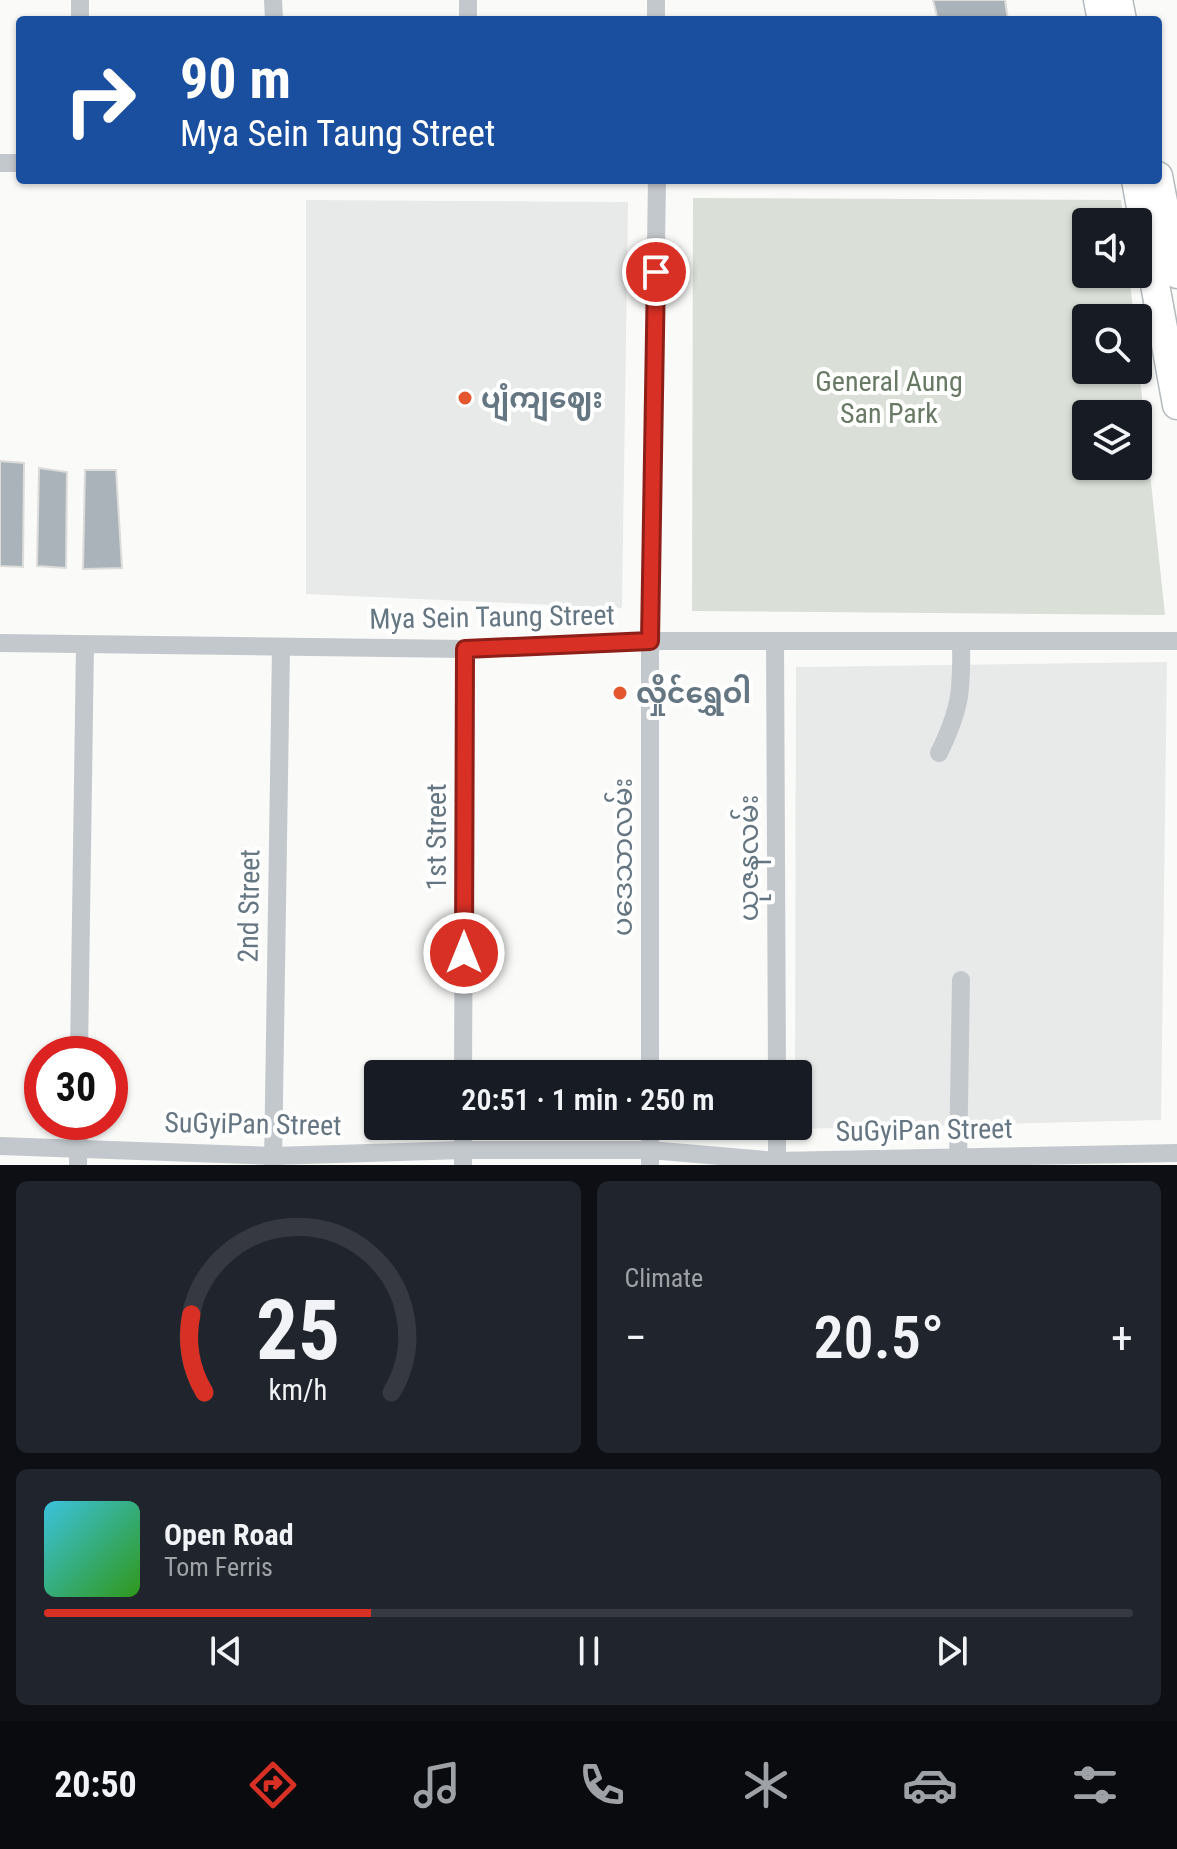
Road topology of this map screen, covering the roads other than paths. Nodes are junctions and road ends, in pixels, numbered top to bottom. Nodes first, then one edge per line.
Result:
1 (657, 184) edge
2 (1137, 184) edge
3 (1160, 184) edge
4 (1177, 274) edge
5 (1177, 399) edge
6 (650, 641) junction
7 (775, 641) junction
8 (961, 641) junction
9 (1177, 641) edge
10 (0, 643) edge
11 (85, 645) junction
12 (281, 648) junction
13 (465, 649) junction
14 (939, 753) dead end
15 (961, 980) dead end
16 (79, 1036) edge
17 (463, 1060) edge
18 (650, 1060) edge
19 (777, 1060) edge
20 (777, 1140) edge
21 (0, 1146) edge
22 (1177, 1153) edge
23 (78, 1156) edge
24 (463, 1158) edge
25 (650, 1158) edge
26 (273, 1160) edge
27 (958, 1161) edge
28 (777, 1163) edge

1 - 6 street, ပဒေသာလမ်း
2 - 5 main road
3 - 4 main road
6 - 7 street, Mya Sein Taung Street
6 - 13 street, Mya Sein Taung Street
6 - 18 street, ပဒေသာလမ်း
7 - 8 street, Mya Sein Taung Street
7 - 19 street, ယုဇနလမ်း
8 - 9 street, Mya Sein Taung Street
8 - 14 street
10 - 11 street, Mya Sein Taung Street
11 - 12 street, Mya Sein Taung Street
11 - 16 street
12 - 13 street, Mya Sein Taung Street
12 - 26 street, 2nd Street
13 - 17 street, 1st Street
15 - 27 street
20 - 28 street
21 - 23 street, SuGyiPan Street
22 - 27 street, SuGyiPan Street
23 - 26 street, SuGyiPan Street
24 - 25 street, SuGyiPan Street
24 - 26 street, SuGyiPan Street
25 - 28 street, SuGyiPan Street
27 - 28 street, SuGyiPan Street

